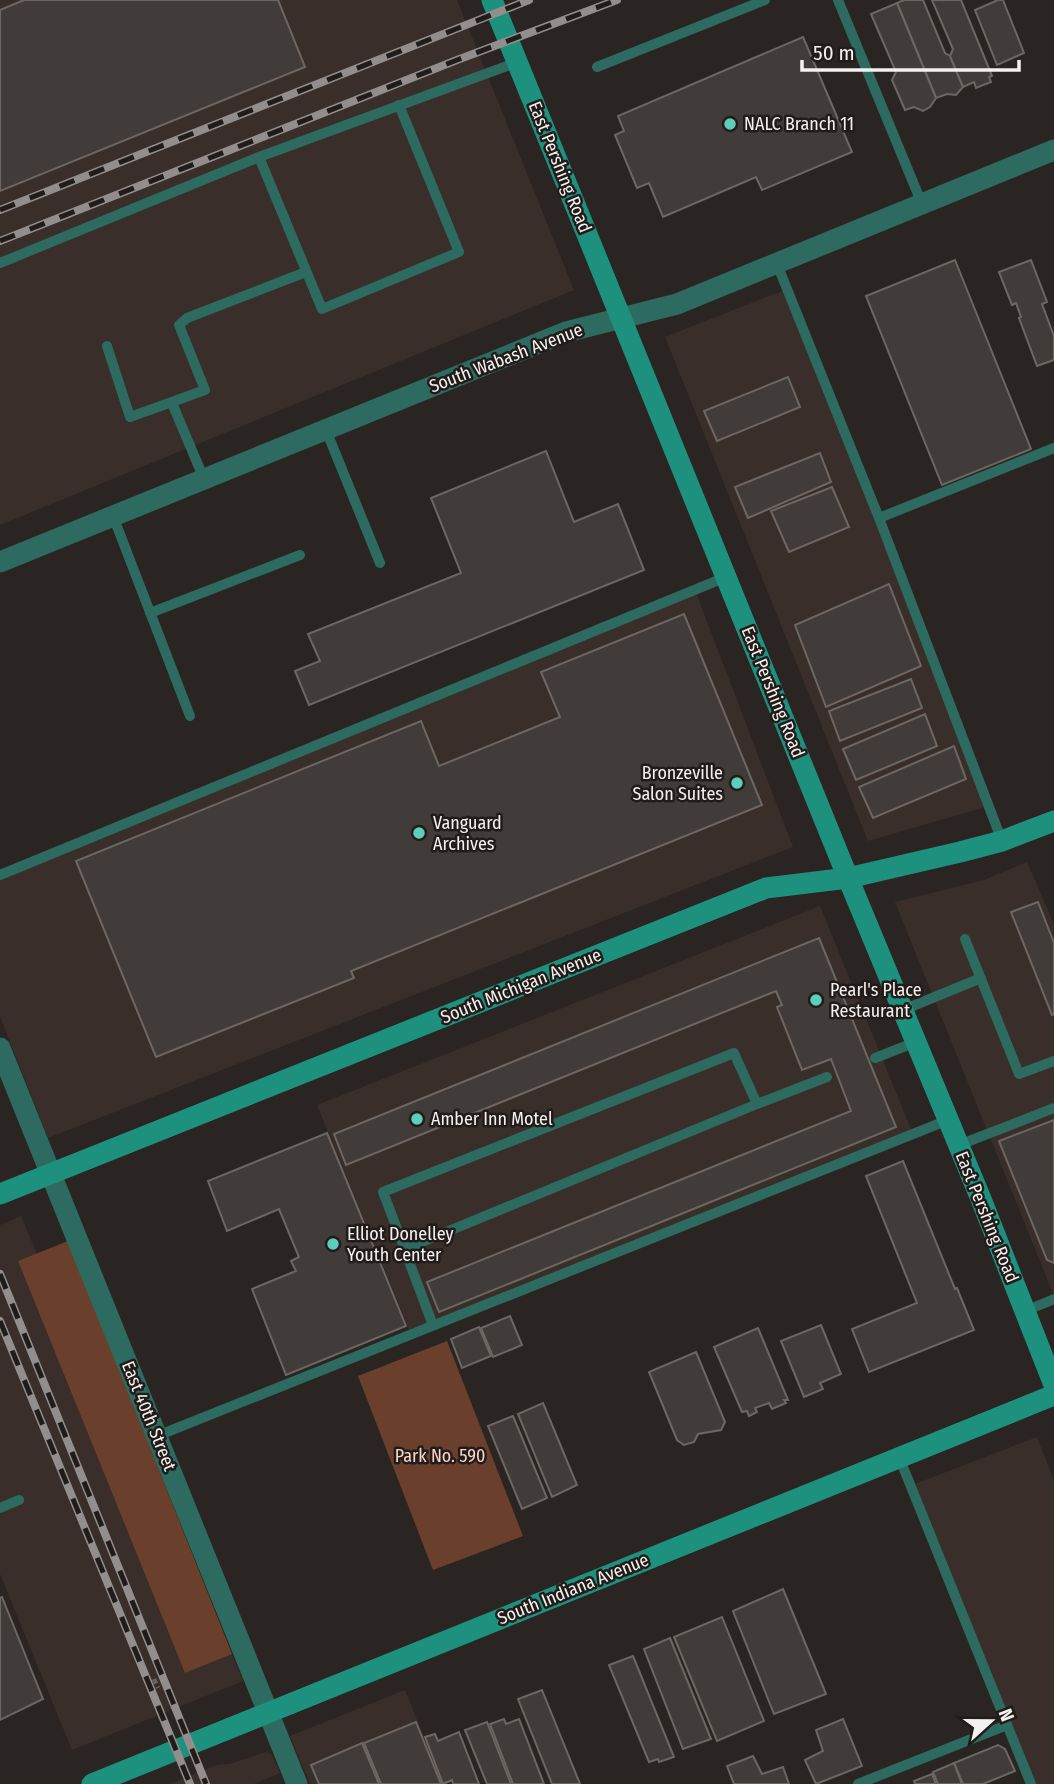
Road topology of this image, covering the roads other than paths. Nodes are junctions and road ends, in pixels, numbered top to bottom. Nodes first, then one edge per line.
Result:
1 (492, 0) edge
2 (765, 0) edge
3 (838, 0) edge
4 (518, 62) junction
5 (597, 67) dead end
6 (399, 105) junction
7 (1054, 150) edge
8 (259, 157) junction
9 (922, 204) junction
10 (0, 263) edge
11 (777, 264) junction
12 (306, 272) junction
13 (621, 317) junction
14 (107, 346) dead end
15 (172, 403) junction
16 (326, 430) junction
17 (1054, 448) edge
18 (204, 479) junction
19 (113, 516) junction
20 (879, 518) junction
21 (300, 555) dead end
22 (0, 562) edge
23 (380, 563) dead end
24 (726, 577) junction
25 (150, 613) junction
26 (190, 716) dead end
27 (1054, 821) edge
28 (1002, 841) junction
29 (0, 875) edge
30 (848, 878) junction
31 (965, 939) dead end
32 (981, 978) junction
33 (903, 1010) junction
34 (916, 1042) junction
35 (0, 1048) edge
36 (875, 1058) dead end
37 (1054, 1061) edge
38 (827, 1077) dead end
39 (757, 1104) junction
40 (1054, 1108) edge
41 (948, 1120) junction
42 (959, 1145) junction
43 (51, 1174) junction
44 (0, 1194) edge
45 (405, 1249) junction
46 (1054, 1299) edge
47 (1025, 1311) junction
48 (433, 1325) junction
49 (1054, 1385) edge
50 (1054, 1395) edge
51 (156, 1436) junction
52 (899, 1457) junction
53 (19, 1500) dead end
54 (0, 1508) edge
55 (268, 1713) junction
56 (1007, 1725) junction
57 (92, 1784) edge
58 (297, 1784) edge
59 (858, 1784) edge
60 (1031, 1784) edge

1 - 4 street, East Pershing Road
2 - 5 lane
3 - 9 lane
4 - 6 lane
4 - 13 street, East Pershing Road
6 - 8 lane
6 - 12 lane
7 - 9 street, South Wabash Avenue
8 - 10 lane
8 - 12 lane
9 - 11 street, South Wabash Avenue
11 - 13 street, South Wabash Avenue
11 - 20 lane
12 - 15 lane
13 - 16 street, South Wabash Avenue
13 - 24 street, East Pershing Road
14 - 15 lane
15 - 18 lane
16 - 18 street, South Wabash Avenue
16 - 23 lane
17 - 20 lane
18 - 19 street, South Wabash Avenue
19 - 22 street, South Wabash Avenue
19 - 25 lane
20 - 28 lane
21 - 25 lane
24 - 29 lane
24 - 30 street, East Pershing Road
25 - 26 lane
27 - 28 street, South Michigan Avenue
28 - 30 street, South Michigan Avenue
30 - 33 street, East Pershing Road
30 - 43 street, South Michigan Avenue
31 - 32 lane
32 - 33 lane
32 - 37 lane
33 - 34 street, East Pershing Road
34 - 36 lane
34 - 41 street, East Pershing Road
35 - 43 street, East 40th Street
38 - 39 lane
39 - 45 lane
39 - 45 lane
40 - 42 lane
41 - 42 street, East Pershing Road
41 - 48 lane
42 - 47 street, East Pershing Road
43 - 44 street, South Michigan Avenue
43 - 51 street, East 40th Street
45 - 48 lane
46 - 47 lane
47 - 49 street, East Pershing Road
48 - 51 lane
50 - 52 street, South Indiana Avenue
51 - 55 street, East 40th Street
52 - 55 street, South Indiana Avenue
52 - 56 lane
53 - 54 lane
55 - 57 street, South Indiana Avenue
55 - 58 street, East 40th Street
56 - 59 lane
56 - 60 lane

